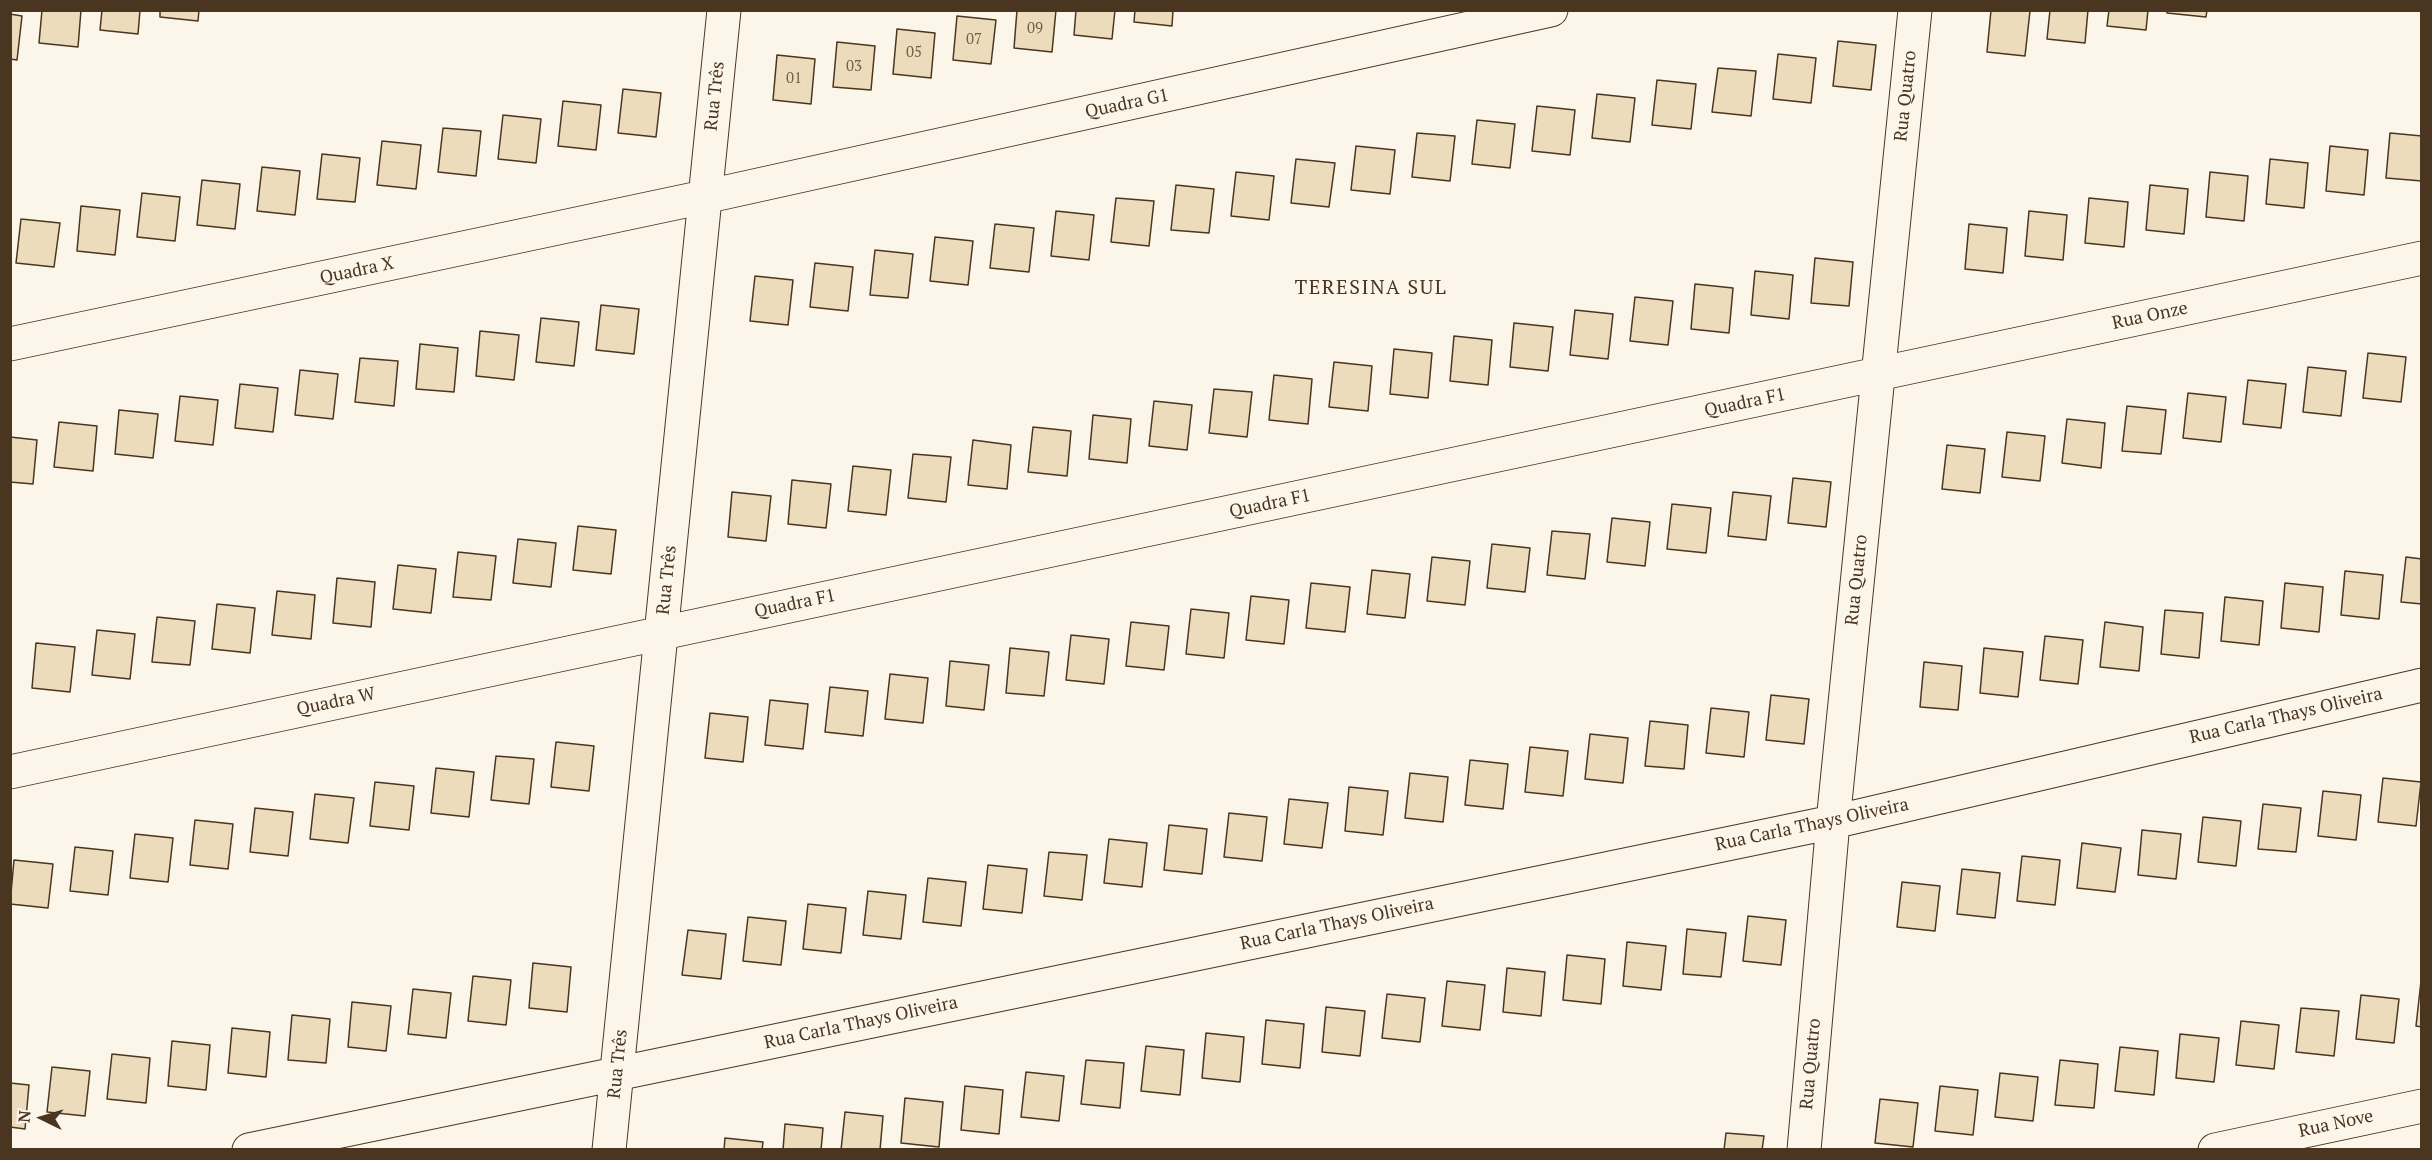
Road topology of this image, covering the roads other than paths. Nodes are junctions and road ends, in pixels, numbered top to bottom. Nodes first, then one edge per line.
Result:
1 (724, 10) edge
2 (1551, 10) edge
3 (1915, 10) edge
4 (704, 197) junction
5 (2421, 258) edge
6 (10, 344) edge
7 (1878, 375) junction
8 (662, 632) junction
9 (2421, 685) edge
10 (10, 772) edge
11 (1833, 822) junction
12 (617, 1074) junction
13 (2421, 1106) edge
14 (249, 1149) edge
15 (609, 1149) edge
16 (1804, 1149) edge
17 (2215, 1149) edge

1 - 4 street, Rua Três
2 - 4 street, Quadra G1
3 - 7 street, Rua Quatro
4 - 6 street, Quadra X
4 - 8 street, Rua Três
5 - 7 street, Rua Onze
7 - 8 street, Quadra F1
7 - 11 street, Rua Quatro
8 - 10 street, Quadra W
8 - 12 street, Rua Três
9 - 11 street, Rua Carla Thays Oliveira
11 - 12 street, Rua Carla Thays Oliveira
11 - 16 street, Rua Quatro
12 - 14 street, Rua Carla Thays Oliveira
12 - 15 street, Rua Três
13 - 17 street, Rua Nove

